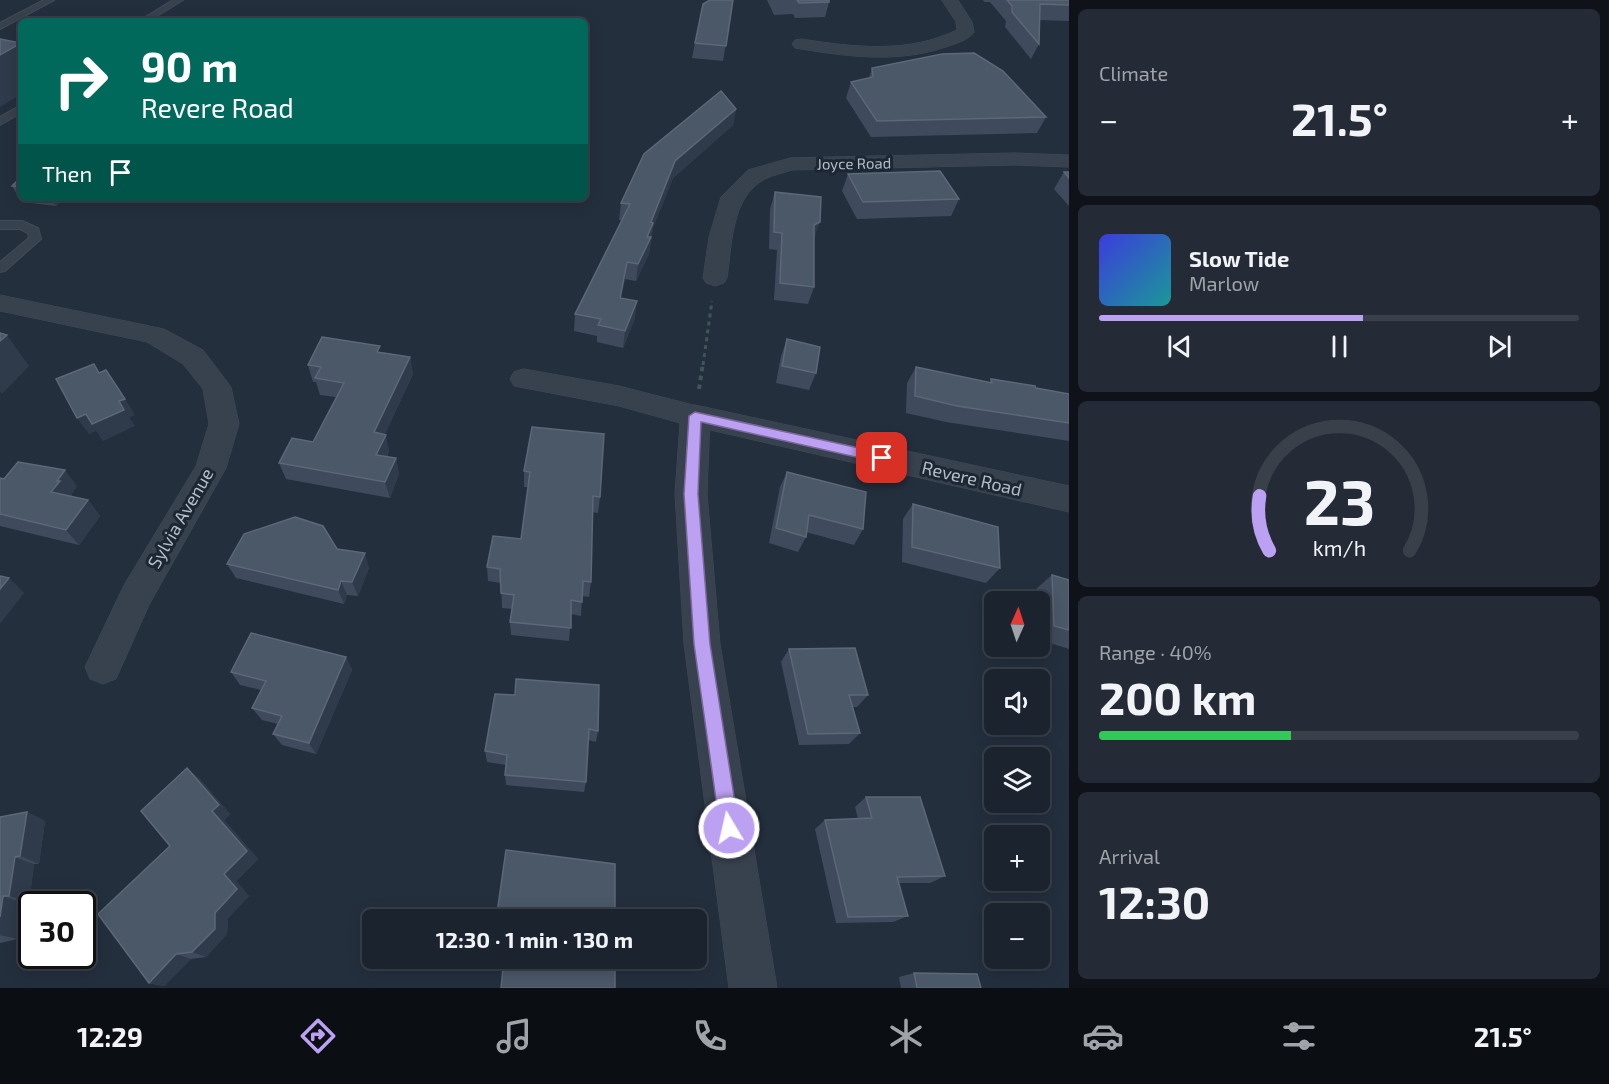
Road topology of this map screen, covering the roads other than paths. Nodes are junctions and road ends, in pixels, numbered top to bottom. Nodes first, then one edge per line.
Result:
1 (49, 0) edge
2 (179, 0) edge
3 (950, 0) edge
4 (148, 18) edge
5 (0, 26) edge
6 (801, 44) dead end
7 (18, 110) edge
8 (0, 122) edge
9 (1069, 161) edge
10 (0, 225) edge
11 (0, 268) edge
12 (715, 278) road end
13 (0, 303) edge
14 (524, 379) dead end
15 (695, 416) junction
16 (1069, 500) edge
17 (103, 666) dead end
18 (753, 988) edge

1 - 5 lane
2 - 4 lane
3 - 6 street
7 - 8 lane
9 - 12 street, Joyce Road
10 - 11 lane
13 - 17 street, Sylvia Avenue
14 - 15 street, Revere Road
15 - 16 street, Revere Road
15 - 18 street

